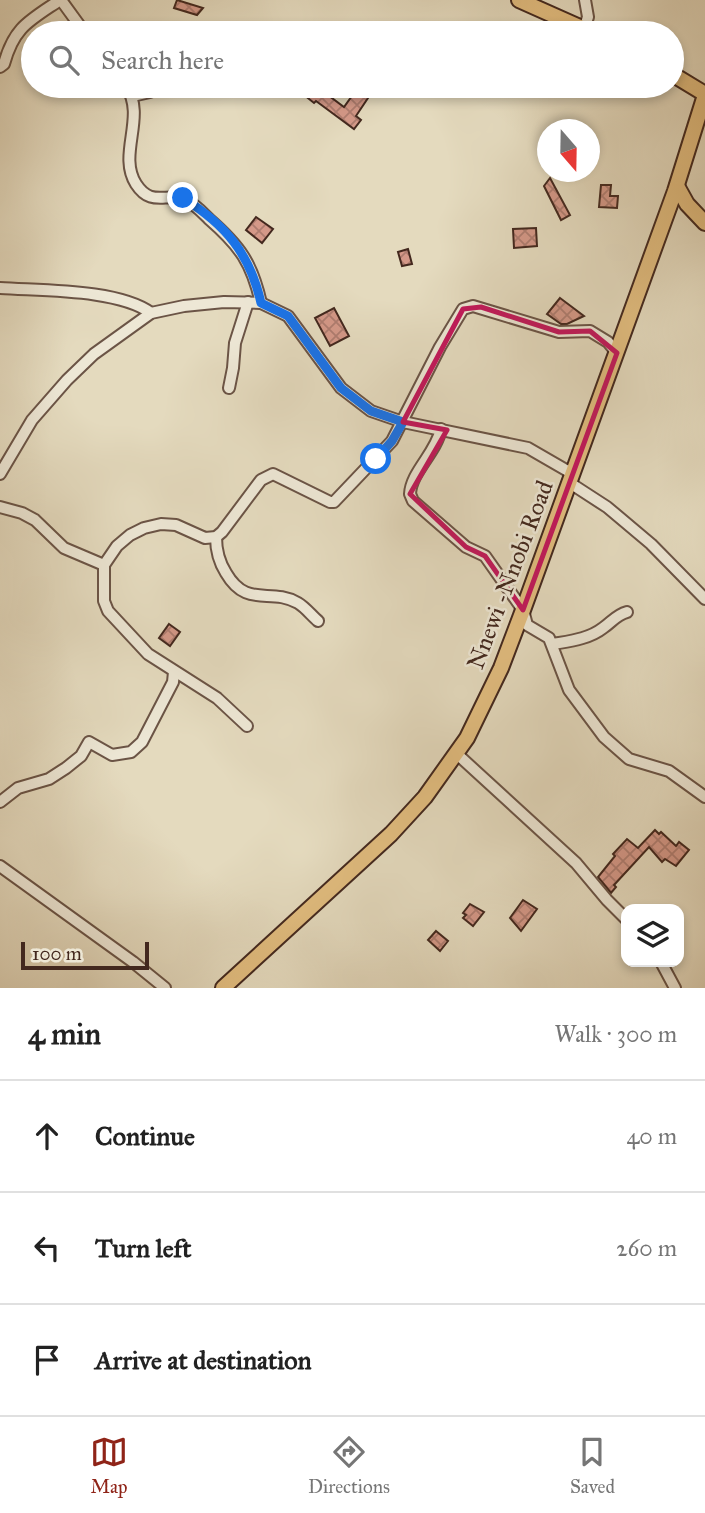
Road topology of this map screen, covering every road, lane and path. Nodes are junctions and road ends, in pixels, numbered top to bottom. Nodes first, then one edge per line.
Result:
1 (60, 0) edge
2 (519, 0) edge
3 (585, 0) edge
4 (28, 21) edge
5 (76, 21) edge
6 (566, 21) edge
7 (588, 21) edge
8 (21, 28) edge
9 (0, 67) edge
10 (684, 82) edge
11 (705, 94) edge
12 (133, 98) edge
13 (677, 186) junction
14 (667, 211) junction
15 (700, 218) edge
16 (0, 288) edge
17 (248, 302) junction
18 (261, 303) junction
19 (151, 313) junction
20 (617, 353) junction
21 (229, 388) dead end
22 (403, 422) junction
23 (441, 429) junction
24 (0, 474) edge
25 (571, 478) junction
26 (0, 507) edge
27 (216, 537) junction
28 (104, 565) junction
29 (705, 599) edge
30 (523, 610) junction
31 (627, 612) dead end
32 (318, 621) dead end
33 (553, 644) junction
34 (174, 672) junction
35 (247, 726) dead end
36 (457, 754) junction
37 (705, 797) edge
38 (0, 802) edge
39 (0, 866) edge
40 (621, 914) edge
41 (664, 967) edge
42 (165, 988) edge
43 (223, 988) edge
44 (676, 988) edge

1 - 4 street
1 - 5 street
2 - 6 main road
3 - 7 street
8 - 9 street
10 - 11 main road
11 - 13 main road, Nnewi -Nnobi Road
12 - 18 street
13 - 14 main road, Nnewi -Nnobi Road
13 - 15 main road
14 - 15 main road
14 - 20 main road, Nnewi -Nnobi Road
16 - 19 street
17 - 18 street
17 - 19 street
17 - 21 street
18 - 22 street
19 - 24 street
20 - 22 street
20 - 25 main road, Nnewi -Nnobi Road
22 - 23 street
22 - 27 street
23 - 25 street
23 - 30 street
25 - 29 street
25 - 30 main road, Nnewi -Nnobi Road
26 - 28 street
27 - 28 street
27 - 32 street
28 - 34 street
30 - 33 street
30 - 36 main road, Nnewi -Nnobi Road
31 - 33 street
33 - 37 street
34 - 35 street
34 - 38 street
36 - 40 street
36 - 43 main road, Nnewi -Nnobi Road
39 - 42 street
41 - 44 street

